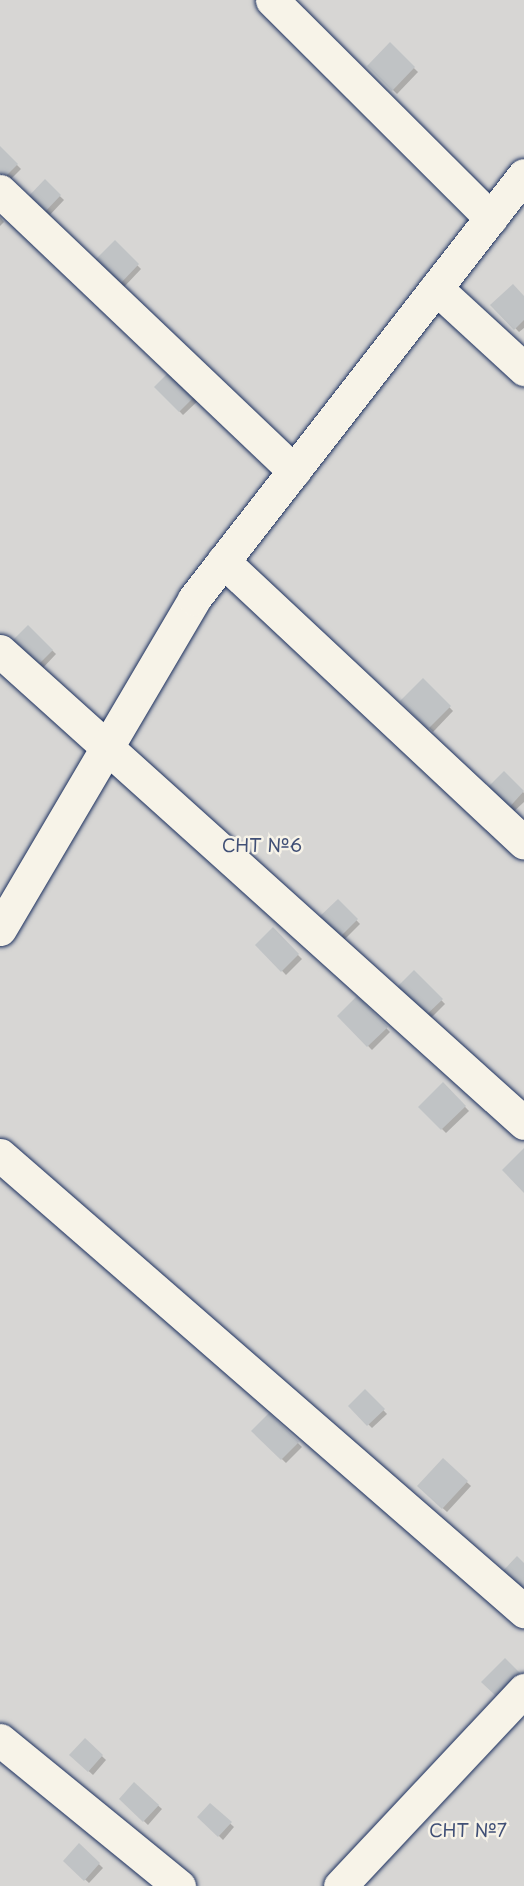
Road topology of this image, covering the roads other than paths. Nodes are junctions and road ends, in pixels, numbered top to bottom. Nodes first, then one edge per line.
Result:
1 (272, 0) edge
2 (524, 175) edge
3 (0, 191) edge
4 (490, 218) junction
5 (436, 288) junction
6 (524, 369) edge
7 (294, 471) junction
8 (223, 561) junction
9 (0, 651) edge
10 (106, 748) junction
11 (524, 843) edge
12 (0, 929) edge
13 (524, 1123) edge
14 (0, 1155) edge
15 (524, 1611) edge
16 (524, 1690) edge
17 (0, 1740) edge
18 (179, 1886) edge
19 (340, 1886) edge

1 - 4 street
2 - 4 street
3 - 7 street
4 - 5 street
5 - 6 street
5 - 7 street
7 - 8 street
8 - 10 street
8 - 11 street
9 - 10 street
10 - 12 street
10 - 13 street
14 - 15 street
16 - 19 street
17 - 18 street

